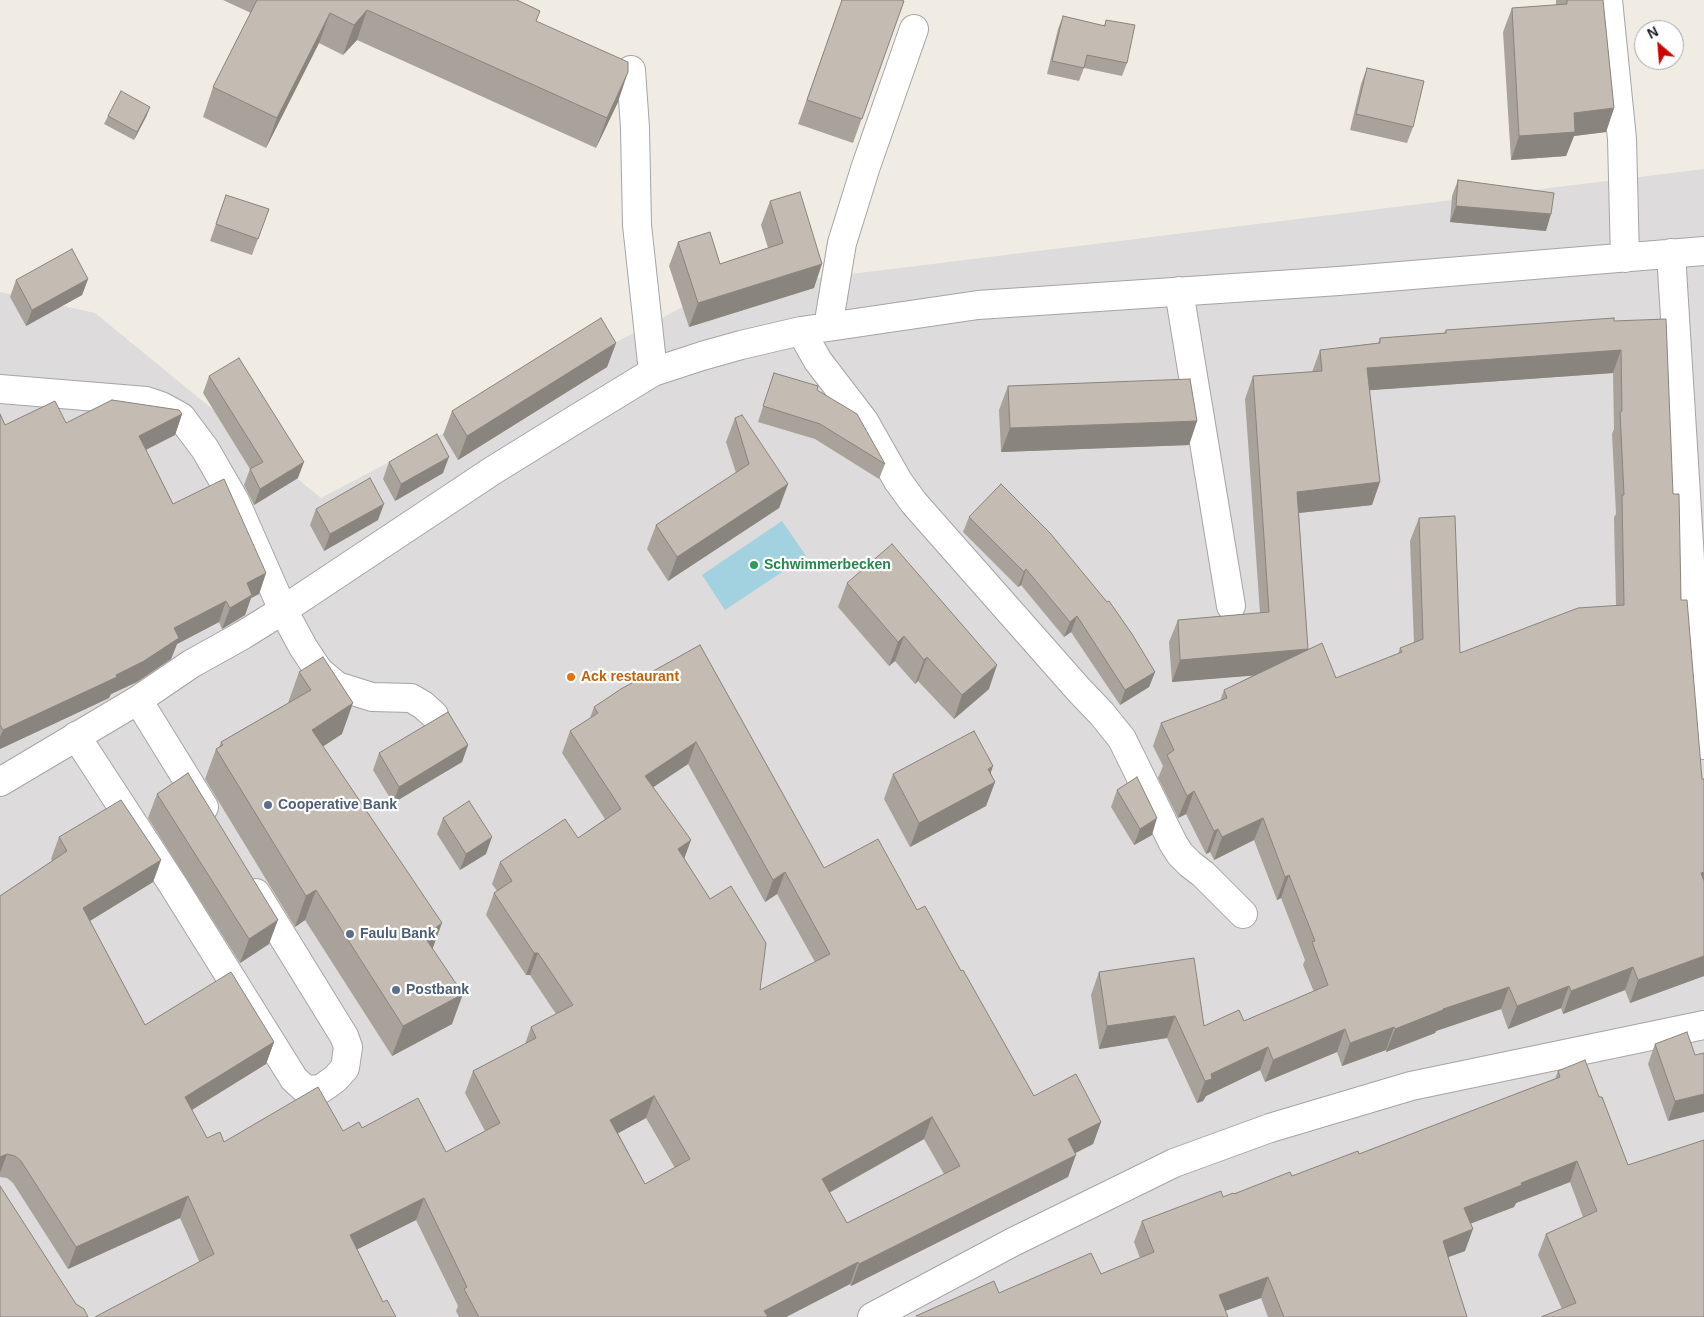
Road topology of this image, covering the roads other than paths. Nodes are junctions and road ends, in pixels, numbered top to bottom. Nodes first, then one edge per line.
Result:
1 (1608, 0) edge
2 (914, 28) dead end
3 (631, 70) dead end
4 (1704, 251) edge
5 (1671, 253) junction
6 (1625, 258) junction
7 (1179, 292) junction
8 (828, 327) junction
9 (801, 332) junction
10 (654, 372) junction
11 (0, 389) edge
12 (1231, 606) dead end
13 (282, 610) junction
14 (138, 700) junction
15 (434, 715) dead end
16 (76, 736) junction
17 (1704, 745) edge
18 (0, 782) edge
19 (215, 826) edge
20 (241, 868) edge
21 (1244, 914) dead end
22 (1704, 1025) edge
23 (872, 1317) edge

1 - 6 street
2 - 8 street
3 - 10 street
4 - 5 street
5 - 6 street
5 - 17 street
6 - 7 street
7 - 8 street
7 - 12 street
8 - 9 street
9 - 10 street
9 - 21 street
10 - 13 street
11 - 13 street
13 - 14 street
13 - 15 street
14 - 16 street
14 - 19 street
16 - 18 street
16 - 20 street
22 - 23 street

